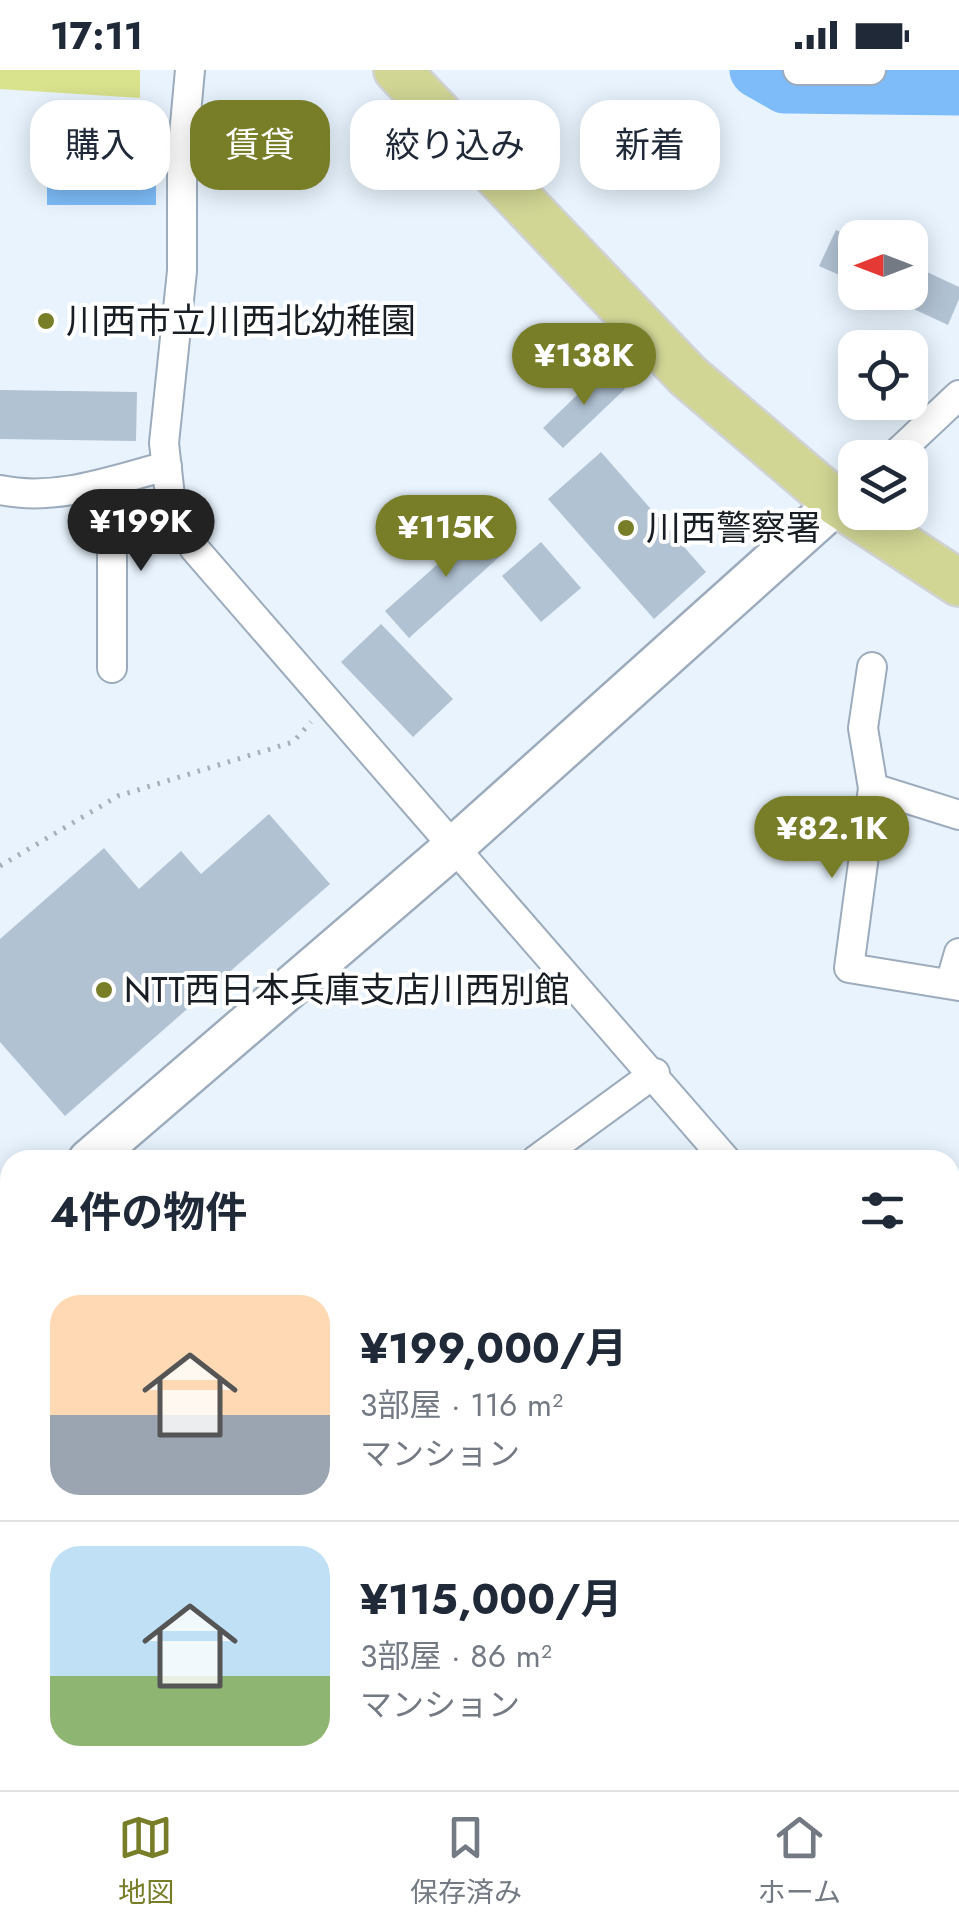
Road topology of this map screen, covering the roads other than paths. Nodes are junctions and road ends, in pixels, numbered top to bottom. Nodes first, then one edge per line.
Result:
1 (190, 70) edge
2 (798, 70) edge
3 (871, 70) edge
4 (417, 80) edge
5 (959, 394) edge
6 (911, 440) edge
7 (167, 466) junction
8 (112, 481) junction
9 (838, 489) edge
10 (0, 490) edge
11 (838, 502) edge
12 (891, 530) edge
13 (959, 583) edge
14 (872, 667) dead end
15 (112, 668) dead end
16 (873, 788) junction
17 (959, 815) edge
18 (456, 845) junction
19 (959, 953) edge
20 (954, 985) edge
21 (655, 1073) junction
22 (101, 1150) edge
23 (550, 1150) edge
24 (718, 1150) edge

1 - 7 street
2 - 3 street
4 - 9 main road
5 - 6 street
7 - 8 street
7 - 18 street
8 - 10 street
8 - 15 street
11 - 18 street
12 - 13 main road
14 - 16 street
16 - 17 street
16 - 20 street
18 - 21 street
18 - 22 street
19 - 20 street
21 - 23 street
21 - 24 street

